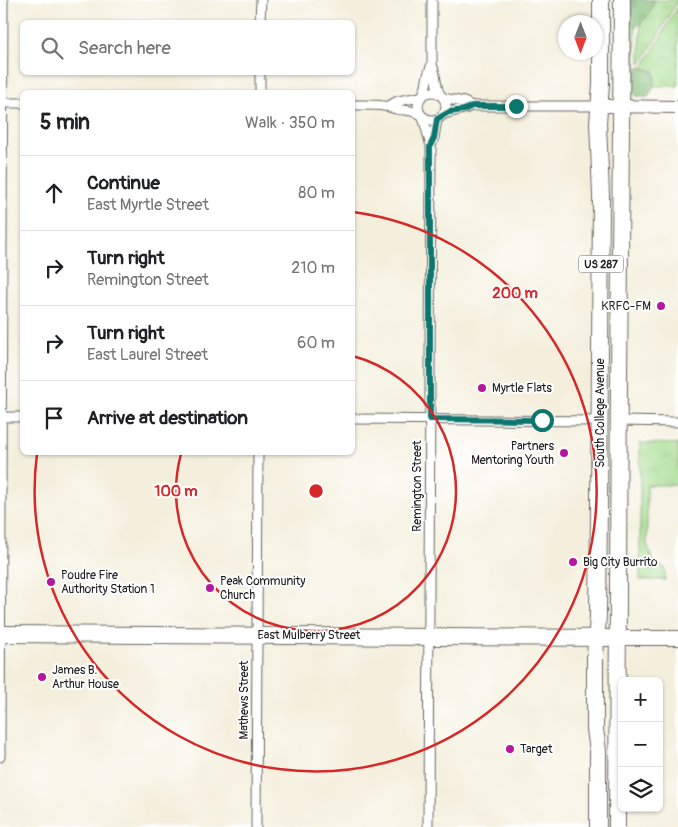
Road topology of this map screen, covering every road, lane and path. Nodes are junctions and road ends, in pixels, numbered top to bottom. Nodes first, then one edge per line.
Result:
1 (3, 0) edge
2 (261, 0) edge
3 (432, 0) edge
4 (601, 0) edge
5 (622, 0) edge
6 (260, 20) edge
7 (432, 65) junction
8 (260, 75) edge
9 (260, 90) edge
10 (422, 96) junction
11 (441, 96) junction
12 (1, 103) edge
13 (20, 103) edge
14 (355, 105) edge
15 (390, 105) junction
16 (472, 106) junction
17 (599, 106) junction
18 (621, 106) junction
19 (678, 107) edge
20 (421, 116) junction
21 (440, 117) junction
22 (430, 146) junction
23 (601, 328) junction
24 (1, 417) edge
25 (20, 417) edge
26 (355, 419) edge
27 (430, 419) junction
28 (600, 421) junction
29 (620, 422) junction
30 (678, 422) edge
31 (258, 455) edge
32 (617, 503) junction
33 (0, 634) edge
34 (257, 635) junction
35 (429, 636) junction
36 (596, 638) junction
37 (617, 638) junction
38 (678, 638) edge
39 (0, 757) edge
40 (256, 827) edge
41 (428, 827) edge
42 (598, 827) edge
43 (617, 827) edge

1 - 12 street
2 - 6 street
3 - 7 street
4 - 17 highway, South College Avenue / US 287
5 - 18 highway, South College Avenue / US 287
7 - 10 street
7 - 11 street
8 - 9 street
10 - 11 street
10 - 15 street
10 - 20 street
11 - 16 street
11 - 21 street
12 - 13 street
12 - 24 street
14 - 15 street
15 - 20 street
16 - 17 street
16 - 21 street
17 - 18 main road
17 - 23 highway, South College Avenue / US 287
18 - 19 main road
18 - 29 highway, South College Avenue / US 287
20 - 21 street
20 - 22 street, Remington Street
21 - 22 street, Remington Street
22 - 27 street, Remington Street
23 - 28 highway, South College Avenue / US 287
23 - 29 highway
24 - 25 street
24 - 33 street
26 - 27 street
27 - 28 street
27 - 35 street, Remington Street
28 - 32 highway
28 - 36 highway, South College Avenue / US 287
29 - 30 street
29 - 32 highway, South College Avenue / US 287
31 - 34 street, Mathews Street
32 - 37 highway, South College Avenue / US 287
33 - 34 highway, East Mulberry Street
33 - 39 street
34 - 35 highway, East Mulberry Street
34 - 40 street, Mathews Street
35 - 36 highway, East Mulberry Street
35 - 41 street, Remington Street
36 - 37 highway, East Mulberry Street
36 - 42 highway, South College Avenue / US 287
37 - 38 main road
37 - 43 highway, South College Avenue / US 287

